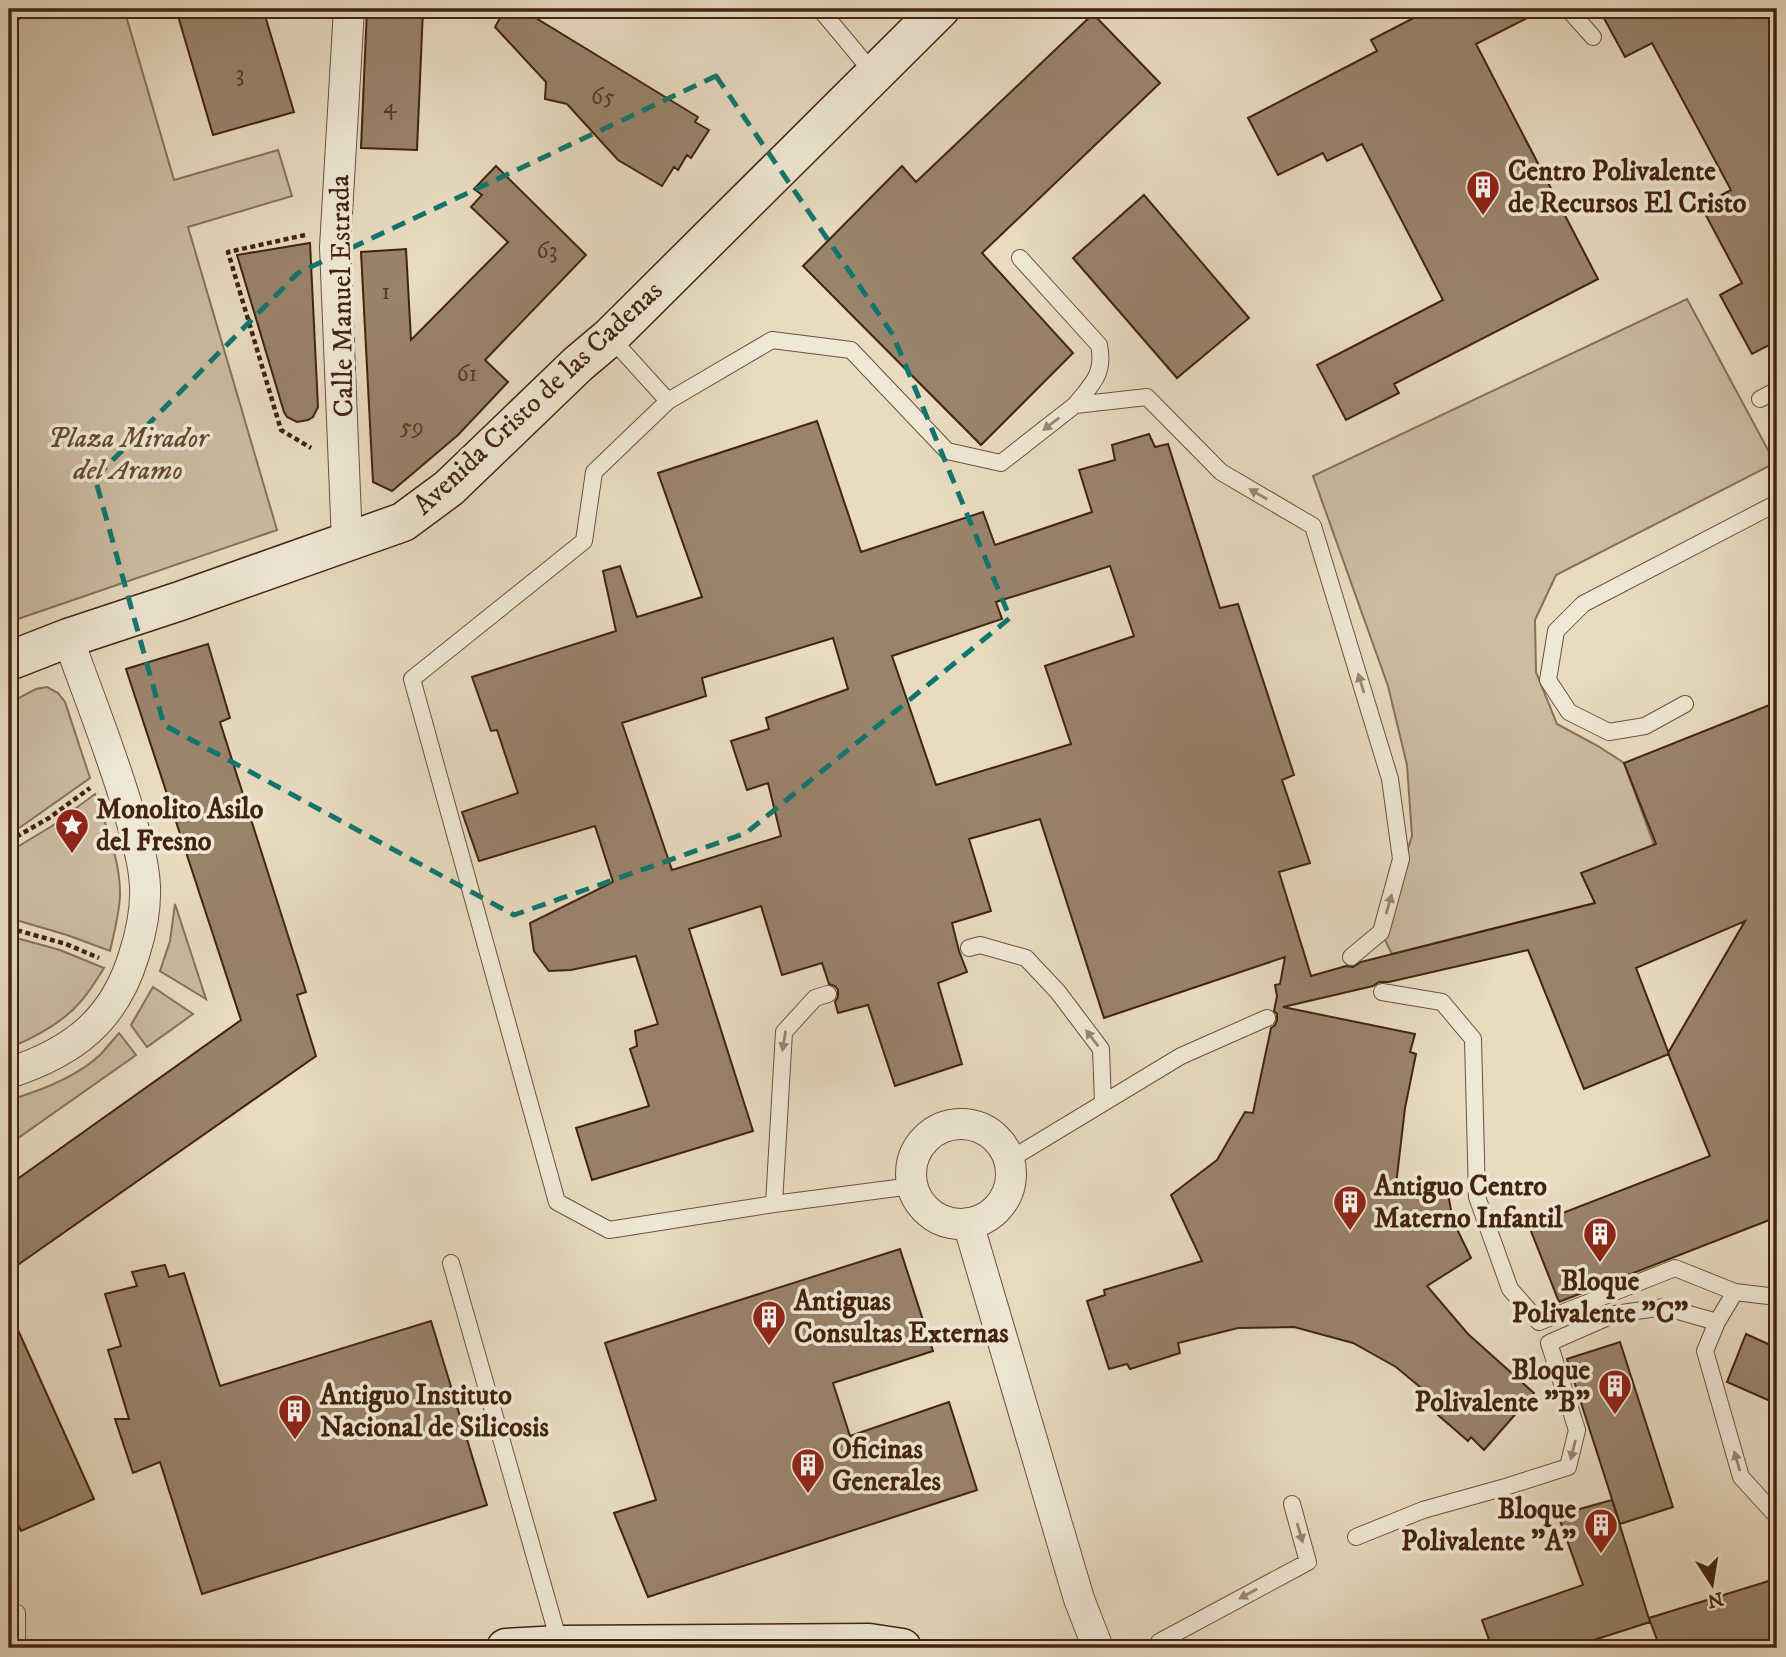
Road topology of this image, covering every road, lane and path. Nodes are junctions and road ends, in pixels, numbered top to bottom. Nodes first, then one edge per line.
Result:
1 (349, 9) edge
2 (820, 9) edge
3 (940, 9) edge
4 (1568, 9) edge
5 (1593, 37) dead end
6 (874, 74) junction
7 (336, 228) junction
8 (1020, 258) dead end
9 (610, 337) junction
10 (1777, 390) edge
11 (1760, 399) dead end
12 (668, 401) junction
13 (1075, 405) junction
14 (344, 467) junction
15 (1777, 503) edge
16 (347, 542) junction
17 (68, 638) junction
18 (9, 661) edge
19 (1685, 704) dead end
20 (116, 770) junction
21 (9, 841) edge
22 (9, 928) edge
23 (970, 948) dead end
24 (1351, 957) dead end
25 (130, 970) junction
26 (1382, 992) dead end
27 (828, 994) dead end
28 (1267, 1018) dead end
29 (9, 1073) edge
30 (1103, 1103) junction
31 (1009, 1160) junction
32 (912, 1186) junction
33 (775, 1204) junction
34 (968, 1223) junction
35 (451, 1263) dead end
36 (1735, 1292) junction
37 (1777, 1297) edge
38 (1717, 1322) junction
39 (1292, 1504) dead end
40 (1777, 1514) edge
41 (1356, 1537) dead end
42 (17, 1613) dead end
43 (560, 1645) junction
44 (17, 1648) edge
45 (506, 1648) edge
46 (902, 1648) edge
47 (1098, 1648) edge
48 (1163, 1648) edge

1 - 7 street, Calle Manuel Estrada
2 - 6 lane
3 - 6 street, Avenida Cristo de las Cadenas
4 - 5 lane
6 - 9 street, Avenida Cristo de las Cadenas
7 - 14 street, Calle Manuel Estrada
7 - 14 path
8 - 13 lane
9 - 12 lane
9 - 16 street, Avenida Cristo de las Cadenas
10 - 11 lane
13 -> 12 lane
12 - 33 lane
24 -> 13 lane
14 - 16 street, Calle Manuel Estrada
15 - 19 lane
16 - 17 street, Avenida Cristo de las Cadenas
17 - 18 street, Avenida Cristo de las Cadenas
17 - 20 street
20 - 21 path
20 - 25 street
22 - 25 path
30 -> 23 lane
25 - 29 street
26 - 36 lane
27 -> 33 lane
28 - 30 lane
30 - 31 lane
31 - 32 street
31 - 34 street
32 - 33 lane
32 - 34 street
34 - 47 street
35 - 43 lane
36 - 37 lane
36 - 38 lane
40 -> 38 lane
38 -> 41 lane
39 -> 48 lane
42 - 44 lane
43 - 45 street
43 - 46 street

